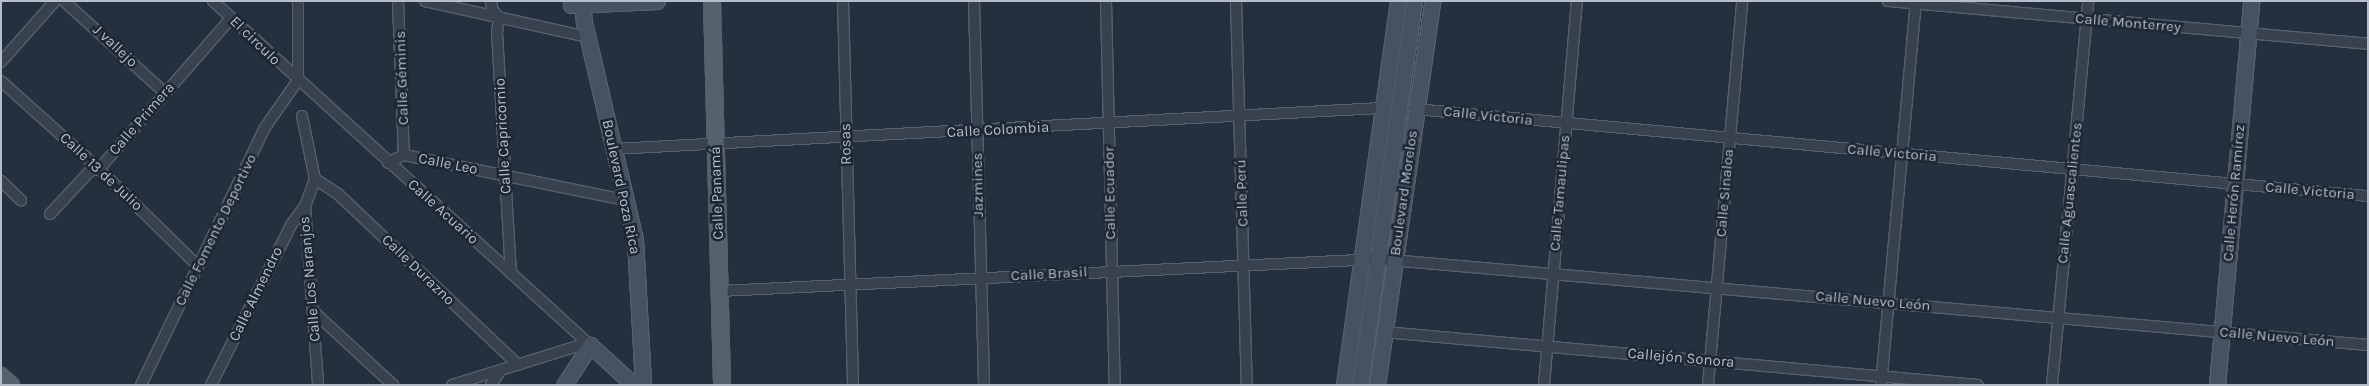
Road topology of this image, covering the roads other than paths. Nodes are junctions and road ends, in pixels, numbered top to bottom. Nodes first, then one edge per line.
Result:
1 (56, 1) edge
2 (64, 1) edge
3 (213, 1) edge
4 (298, 1) edge
5 (398, 1) edge
6 (425, 1) edge
7 (491, 1) edge
8 (657, 1) edge
9 (712, 1) edge
10 (842, 1) edge
11 (974, 1) edge
12 (1106, 1) edge
13 (1236, 1) edge
14 (1398, 1) edge
15 (1414, 1) edge
16 (1432, 1) edge
17 (1577, 1) edge
18 (1742, 1) edge
19 (1888, 1) edge
20 (2088, 1) edge
21 (2251, 1) edge
22 (1916, 2) edge
23 (576, 3) edge
24 (453, 4) edge
25 (231, 18) junction
26 (500, 18) junction
27 (2087, 19) junction
28 (2248, 34) junction
29 (587, 37) junction
30 (2368, 44) edge
31 (1, 62) edge
32 (298, 80) junction
33 (1, 81) edge
34 (164, 93) junction
35 (1382, 108) junction
36 (1415, 109) junction
37 (302, 116) dead end
38 (1240, 116) junction
39 (1109, 124) junction
40 (1566, 124) junction
41 (977, 131) junction
42 (846, 138) junction
43 (1730, 140) junction
44 (716, 145) junction
45 (614, 149) junction
46 (1902, 154) junction
47 (404, 155) junction
48 (388, 163) junction
49 (2073, 167) junction
50 (99, 169) junction
51 (504, 174) junction
52 (315, 179) junction
53 (1, 181) edge
54 (2235, 185) junction
55 (2368, 196) edge
56 (21, 200) dead end
57 (625, 200) junction
58 (305, 206) junction
59 (50, 214) dead end
60 (1360, 259) junction
61 (1379, 259) junction
62 (1395, 259) junction
63 (1244, 263) junction
64 (198, 266) junction
65 (1112, 271) junction
66 (1553, 273) junction
67 (511, 274) junction
68 (980, 278) junction
69 (849, 286) junction
70 (1716, 287) junction
71 (720, 291) junction
72 (1888, 302) junction
73 (314, 312) junction
74 (2058, 317) junction
75 (1384, 332) junction
76 (2222, 332) junction
77 (589, 344) junction
78 (2368, 345) edge
79 (1547, 346) junction
80 (1710, 361) junction
81 (518, 365) junction
82 (500, 371) junction
83 (1, 376) edge
84 (1881, 381) edge
85 (11, 385) edge
86 (141, 385) edge
87 (211, 385) edge
88 (318, 385) edge
89 (393, 385) edge
90 (452, 385) edge
91 (491, 385) edge
92 (564, 385) edge
93 (634, 385) edge
94 (643, 385) edge
95 (722, 385) edge
96 (853, 385) edge
97 (984, 385) edge
98 (1115, 385) edge
99 (1248, 385) edge
100 (1344, 385) edge
101 (1360, 385) edge
102 (1377, 385) edge
103 (1544, 385) edge
104 (1708, 385) edge
105 (1978, 385) edge
106 (2052, 385) edge
107 (2217, 385) edge

1 - 31 street
2 - 34 street, J vallejo
3 - 25 street, El circulo
4 - 32 street
5 - 47 street, Calle Géminis
6 - 24 street
7 - 26 street
8 - 23 street
9 - 44 main road, Calle Panamá
10 - 42 street, Rosas
11 - 41 street, Jazmines
12 - 39 street, Calle Ecuador
13 - 38 street, Calle Perú
14 - 35 street
15 - 61 street, Boulevard Morelos
16 - 36 street, Boulevard Morelos
17 - 40 street, Calle Tamaulipas
18 - 43 street, Calle Sinaloa
19 - 22 street, Calle Monterrey
20 - 27 street, Calle Aguascalientes
21 - 28 street, Calle Herón Ramírez
22 - 27 street, Calle Monterrey
22 - 46 street
23 - 29 street, Boulevard Poza Rica
24 - 26 street
25 - 32 street, El circulo
25 - 34 street, Calle Primera
26 - 29 street
26 - 51 street, Calle Capricornio
27 - 28 street, Calle Monterrey
27 - 49 street, Calle Aguascalientes
28 - 30 street, Calle Monterrey
28 - 54 street, Calle Herón Ramírez
29 - 45 street, Boulevard Poza Rica
32 - 48 street, Calle Acuario
32 - 64 street, Calle Fomento Deportivo
33 - 50 street, Calle 13 de Julio
34 - 50 street, Calle Primera
35 - 38 street, Calle Colombia
35 - 60 street
36 - 40 street, Calle Victoria
36 - 62 street, Boulevard Morelos
37 - 52 street
38 - 39 street, Calle Colombia
38 - 63 street, Calle Perú
39 - 41 street, Calle Colombia
39 - 65 street, Calle Ecuador
40 - 43 street, Calle Victoria
40 - 66 street, Calle Tamaulipas
41 - 42 street, Calle Colombia
41 - 68 street, Jazmines
42 - 44 street, Calle Colombia
42 - 69 street, Rosas
43 - 46 street, Calle Victoria
43 - 70 street, Calle Sinaloa
44 - 45 street, Calle Colombia
44 - 71 main road, Calle Panamá
45 - 57 street, Boulevard Poza Rica
46 - 49 street, Calle Victoria
46 - 72 street
47 - 48 street, Calle Leo
47 - 51 street, Calle Leo
48 - 67 street, Calle Acuario
49 - 54 street, Calle Victoria
49 - 74 street, Calle Aguascalientes
50 - 59 street, Calle Primera
50 - 64 street, Calle 13 de Julio
51 - 57 street, Calle Leo
51 - 67 street, Calle Capricornio
52 - 58 street, Calle Los Naranjos
52 - 81 street, Calle Durazno
53 - 56 street
54 - 55 street, Calle Victoria
54 - 76 street, Calle Herón Ramírez
57 - 94 street, Boulevard Poza Rica
58 - 73 street, Calle Los Naranjos
58 - 87 street, Calle Almendro
60 - 61 street, Calle Brasil
60 - 63 street, Calle Brasil
60 - 100 street
61 - 62 street, Calle Nuevo León
61 - 101 street, Boulevard Morelos
62 - 66 street, Calle Nuevo León
62 - 75 street, Boulevard Morelos
63 - 65 street, Calle Brasil
63 - 99 street, Calle Perú
64 - 86 street, Calle Fomento Deportivo
65 - 68 street, Calle Brasil
65 - 98 street, Calle Ecuador
66 - 70 street, Calle Nuevo León
66 - 79 street, Calle Tamaulipas
67 - 77 street, Calle Acuario
68 - 69 street, Calle Brasil
68 - 97 street, Jazmines
69 - 71 street, Calle Brasil
69 - 96 street, Rosas
70 - 72 street, Calle Nuevo León
70 - 80 street, Calle Sinaloa
71 - 95 main road, Calle Panamá
72 - 74 street, Calle Nuevo León
72 - 84 street
73 - 88 street, Calle Los Naranjos
73 - 89 street
74 - 76 street, Calle Nuevo León
74 - 106 street, Calle Aguascalientes
75 - 79 street, Callejón Sonora
75 - 102 street, Boulevard Morelos
76 - 78 street, Calle Nuevo León
76 - 107 street, Calle Herón Ramírez
77 - 81 street
77 - 92 street
77 - 93 street, Calle Acuario
79 - 80 street, Callejón Sonora
79 - 103 street, Calle Tamaulipas
80 - 84 street, Callejón Sonora
80 - 104 street, Calle Sinaloa
81 - 82 street
82 - 90 street
82 - 91 street
83 - 85 main road
84 - 105 street, Callejón Sonora

